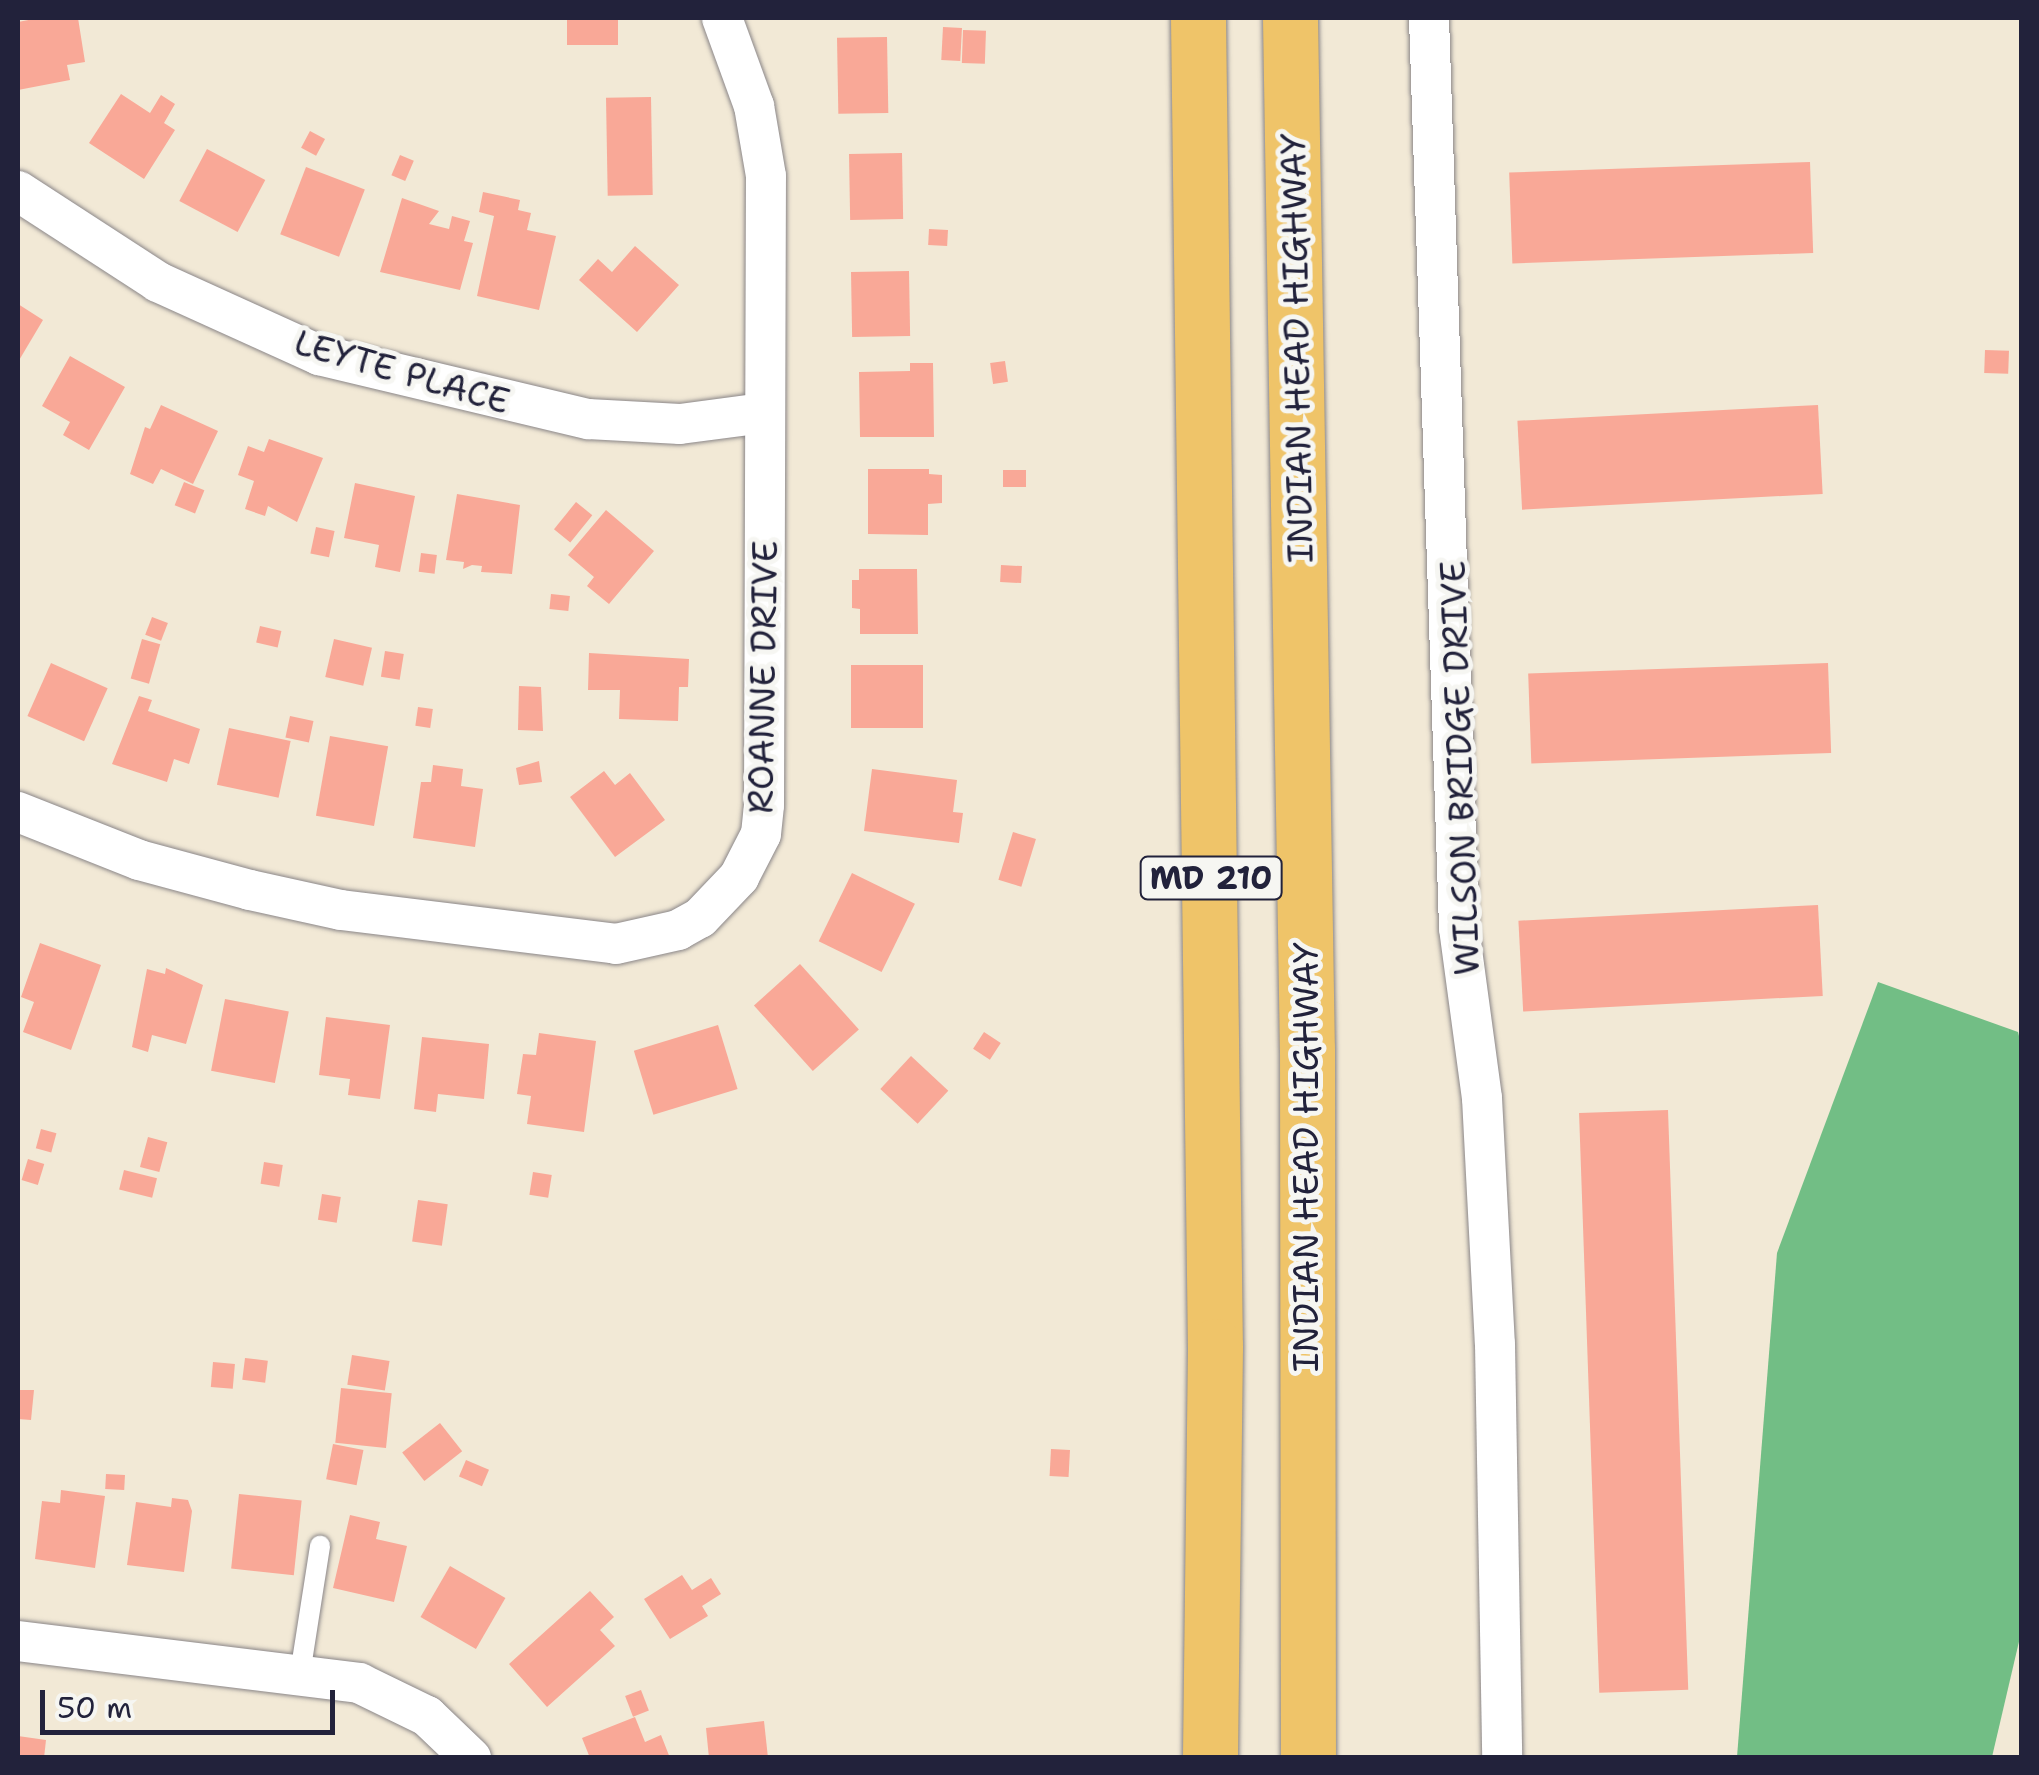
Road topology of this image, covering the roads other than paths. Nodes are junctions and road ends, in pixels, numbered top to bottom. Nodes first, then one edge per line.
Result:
1 (722, 18) edge
2 (1198, 18) edge
3 (1290, 18) edge
4 (1429, 18) edge
5 (18, 191) edge
6 (764, 413) junction
7 (18, 812) edge
8 (320, 1546) dead end
9 (18, 1641) edge
10 (300, 1674) junction
11 (471, 1758) edge
12 (1210, 1758) edge
13 (1308, 1758) edge
14 (1502, 1758) edge

1 - 6 street, ROANNE DRIVE
2 - 12 highway, MD 210
3 - 13 highway, INDIAN HEAD HIGHWAY / MD 210
4 - 14 street, WILSON BRIDGE DRIVE
5 - 6 street, LEYTE PLACE
6 - 7 street, ROANNE DRIVE
8 - 10 lane
9 - 10 street
10 - 11 street

